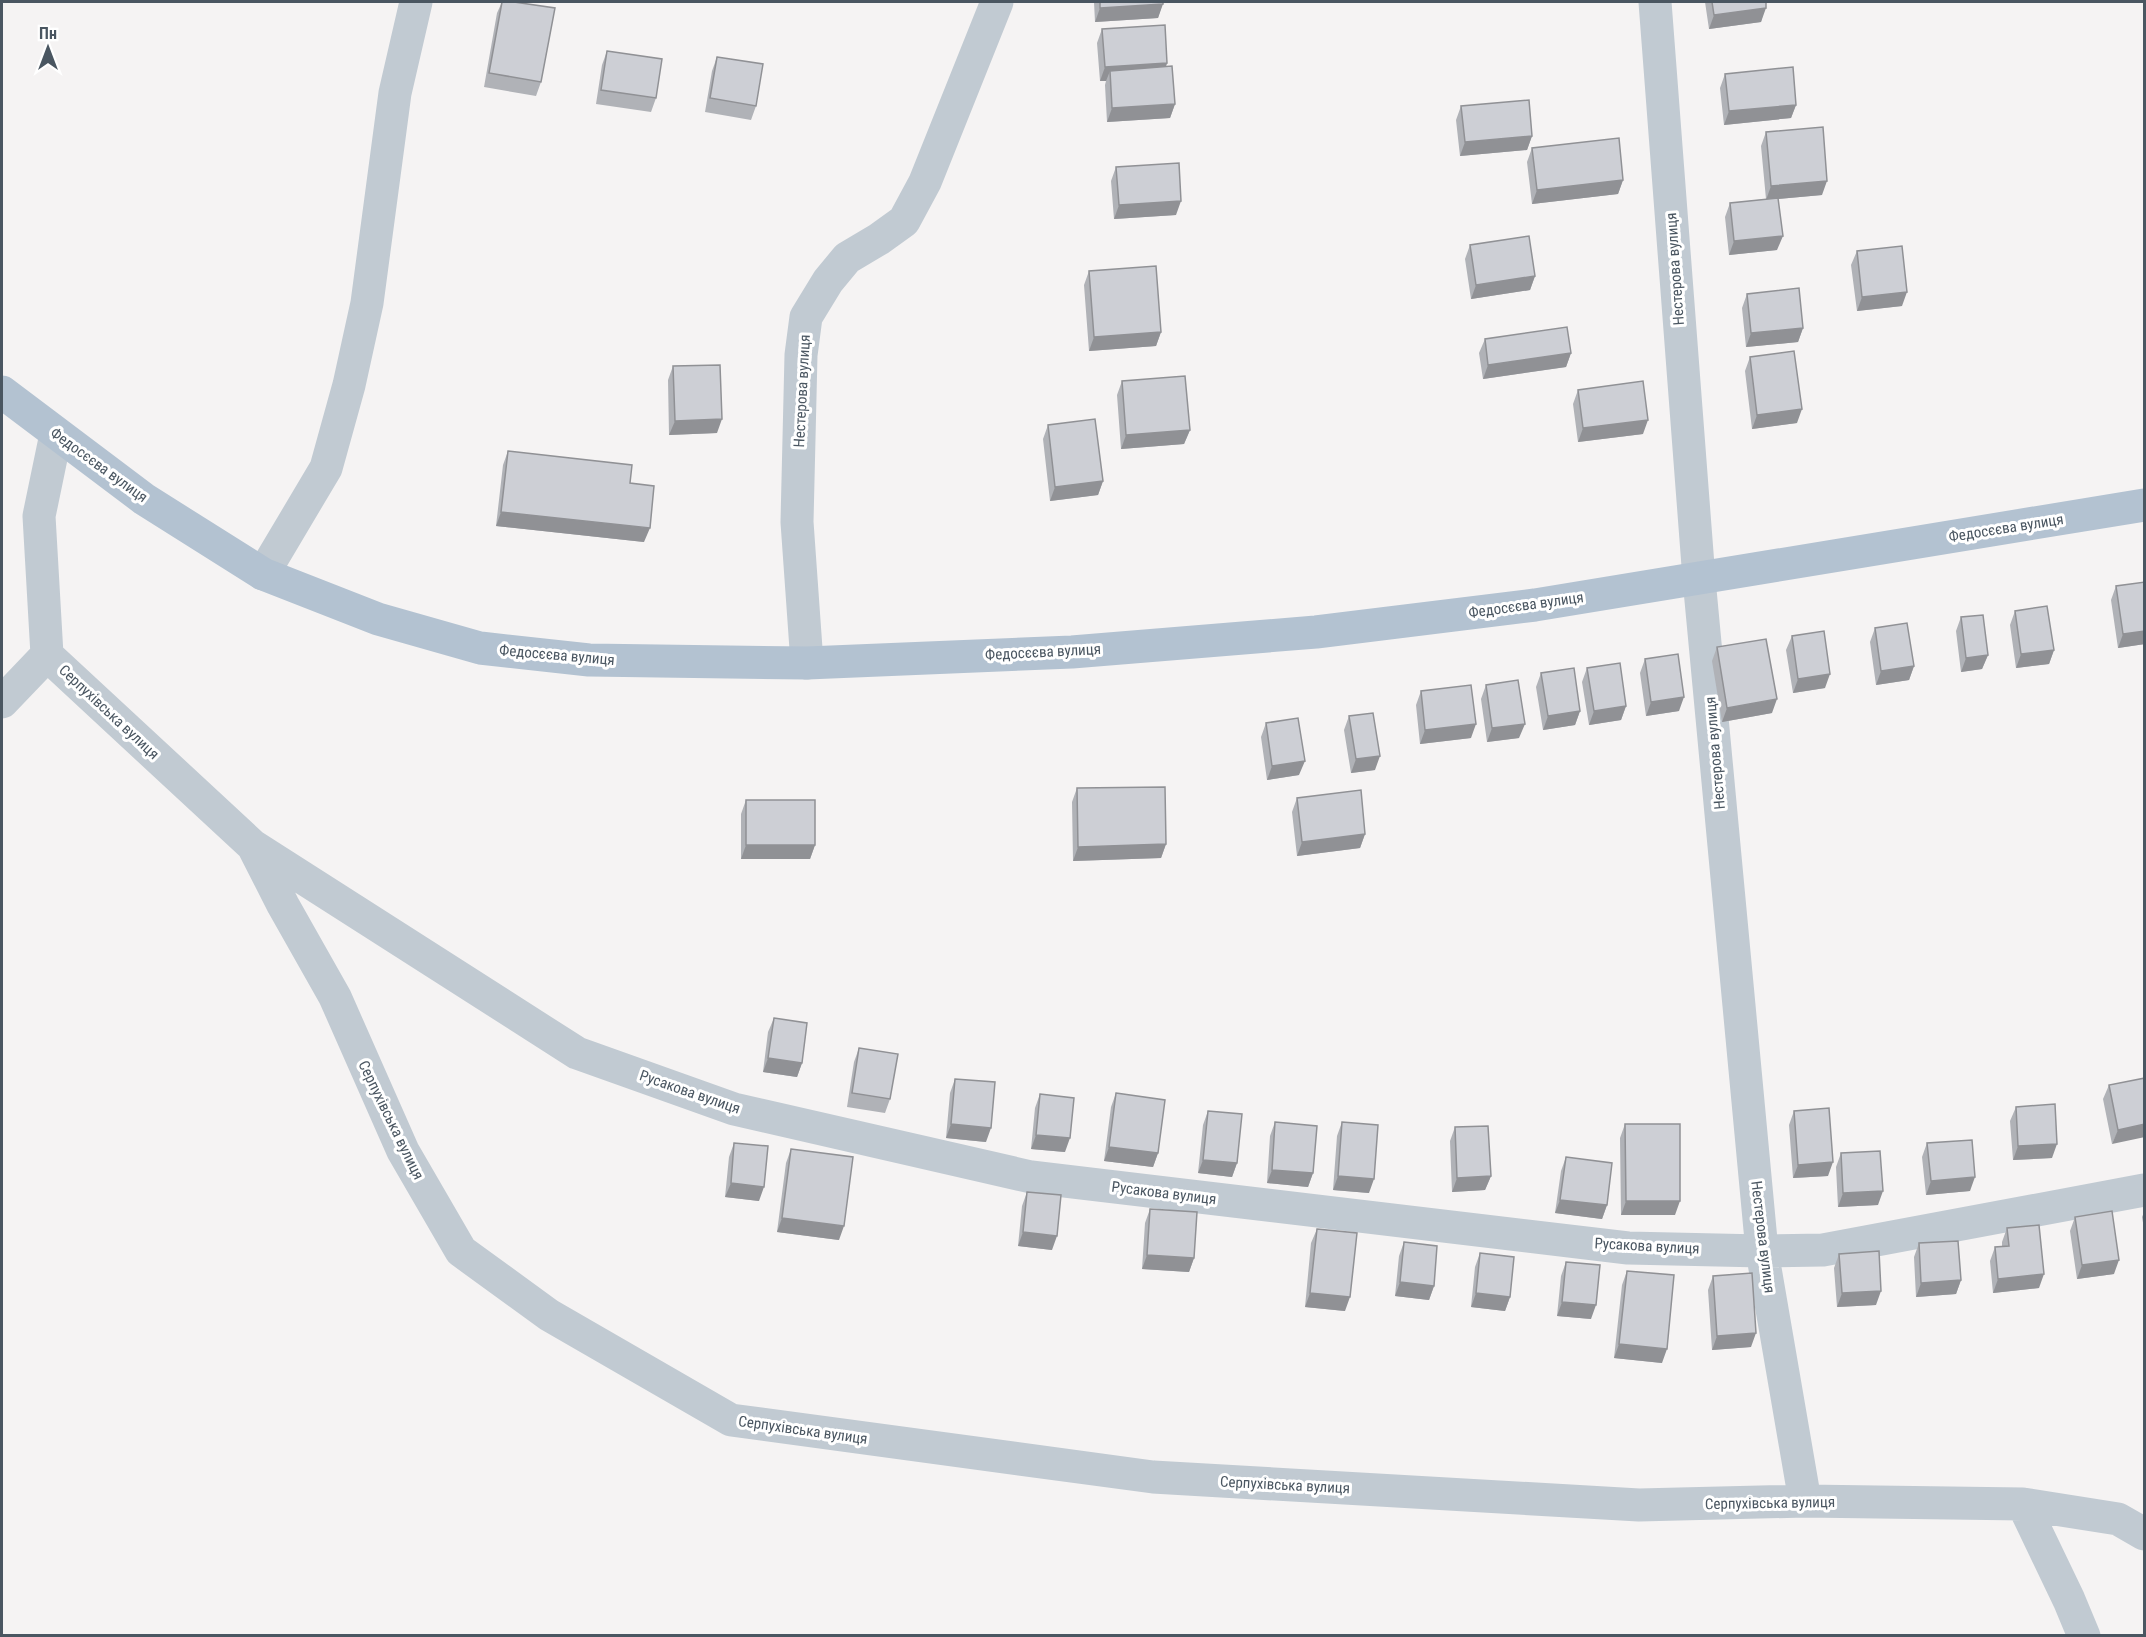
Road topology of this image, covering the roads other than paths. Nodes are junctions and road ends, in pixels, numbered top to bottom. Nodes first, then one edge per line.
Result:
1 (416, 2) edge
2 (997, 2) edge
3 (1655, 2) edge
4 (2, 392) edge
5 (56, 434) junction
6 (2145, 505) edge
7 (263, 574) junction
8 (1699, 579) junction
9 (47, 655) junction
10 (807, 663) junction
11 (2, 702) edge
12 (254, 846) junction
13 (2145, 1190) edge
14 (1762, 1251) junction
15 (1805, 1501) junction
16 (2023, 1504) junction
17 (2145, 1534) edge
18 (2084, 1635) edge

1 - 7 street
2 - 10 street, Нестерова вулиця
3 - 8 street, Нестерова вулиця
4 - 5 main road, Федосєєва вулиця
5 - 7 main road, Федосєєва вулиця
5 - 9 street, Серпухівська вулиця
6 - 8 main road, Федосєєва вулиця
7 - 10 main road, Федосєєва вулиця
8 - 10 main road, Федосєєва вулиця
8 - 14 street, Нестерова вулиця
9 - 11 street
9 - 12 street, Серпухівська вулиця
12 - 14 street, Русакова вулиця
12 - 15 street, Серпухівська вулиця
13 - 14 street, Русакова вулиця
14 - 15 street, Нестерова вулиця
15 - 16 street, Серпухівська вулиця
16 - 17 street, Серпухівська вулиця
16 - 18 street

